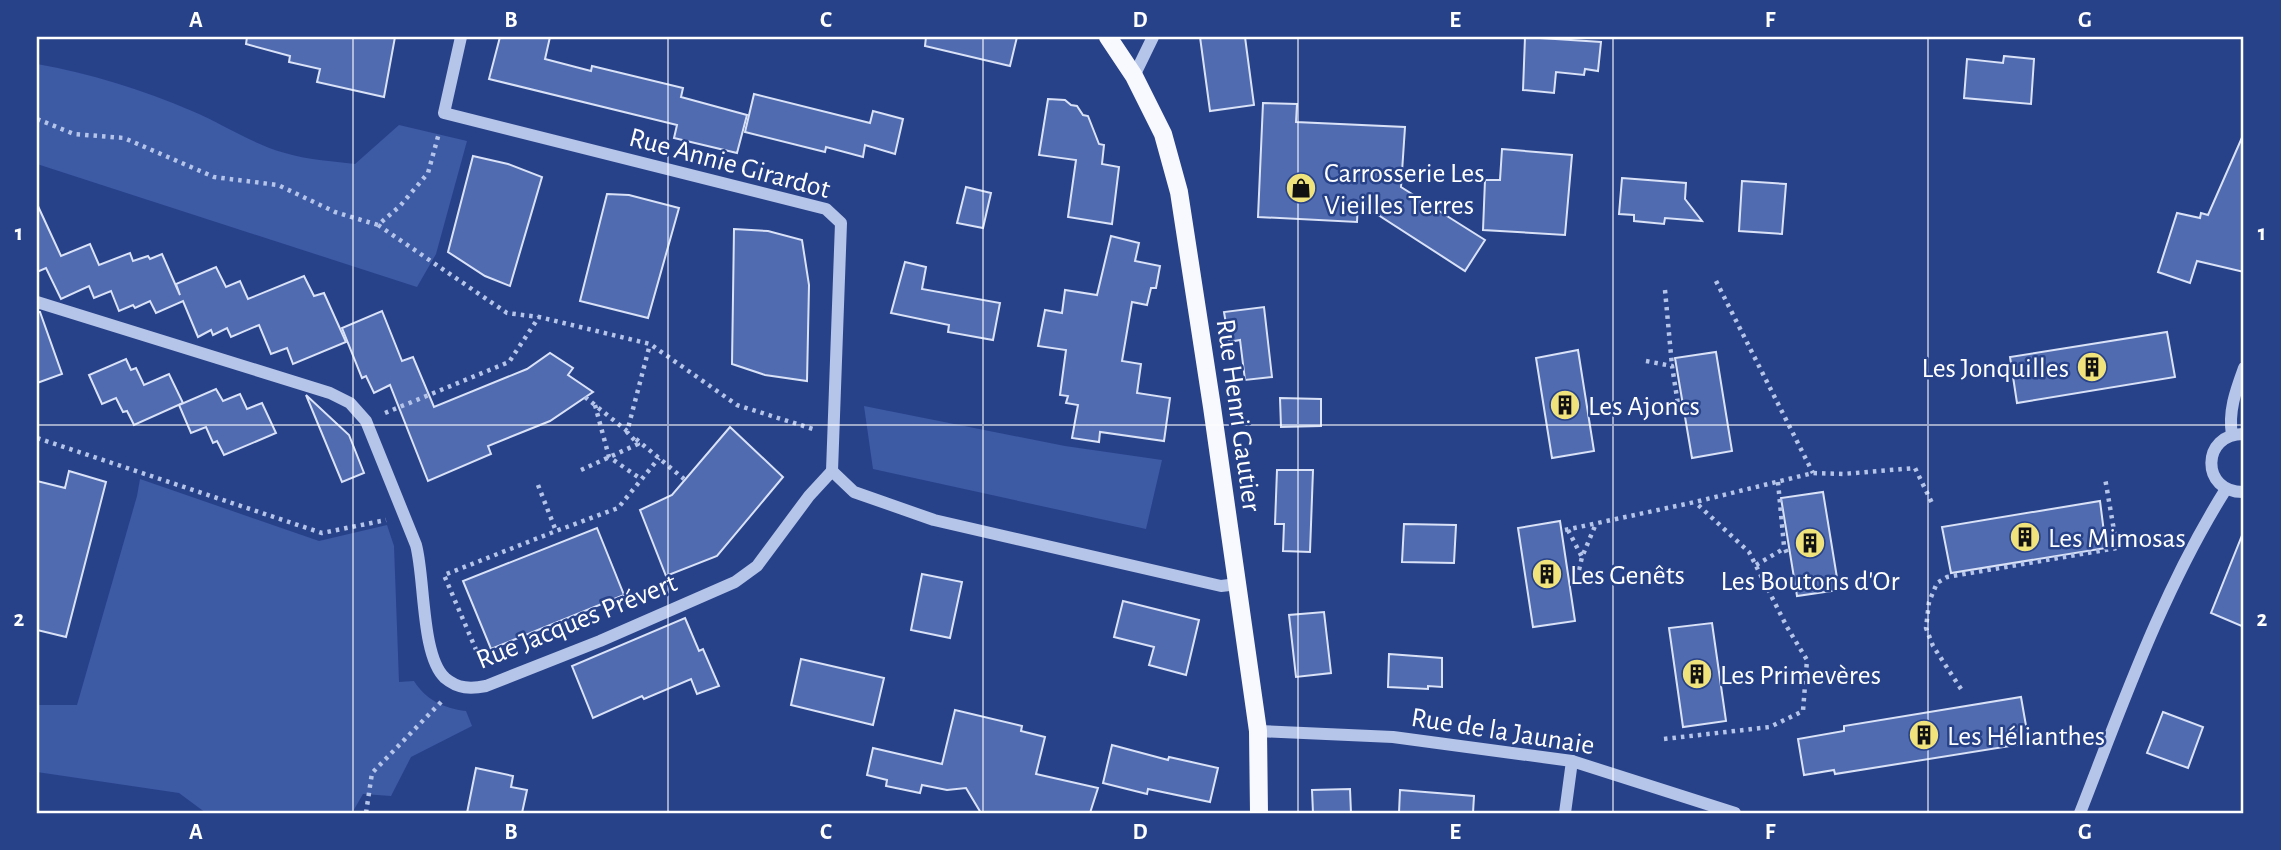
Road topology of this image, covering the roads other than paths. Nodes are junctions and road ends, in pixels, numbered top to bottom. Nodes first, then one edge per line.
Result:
1 (461, 37) edge
2 (1108, 37) edge
3 (1153, 37) edge
4 (1134, 76) junction
5 (37, 302) edge
6 (2244, 368) edge
7 (2238, 434) edge
8 (832, 471) junction
9 (2226, 489) junction
10 (2244, 492) edge
11 (1238, 584) junction
12 (1258, 731) junction
13 (1572, 761) junction
14 (1259, 813) edge
15 (1565, 813) edge
16 (1735, 813) edge
17 (2080, 813) edge

1 - 8 street, Rue Annie Girardot
2 - 4 main road, Rue Henri Gautier
3 - 4 street
4 - 11 main road, Rue Henri Gautier
5 - 8 street, Rue Jacques Prévert
6 - 7 street
7 - 9 street
8 - 11 street
9 - 10 street
9 - 17 street
11 - 12 main road, Rue Henri Gautier
12 - 13 street, Rue de la Jaunaie
12 - 14 main road, Rue Henri Gautier
13 - 15 street
13 - 16 street, Rue de la Jaunaie

